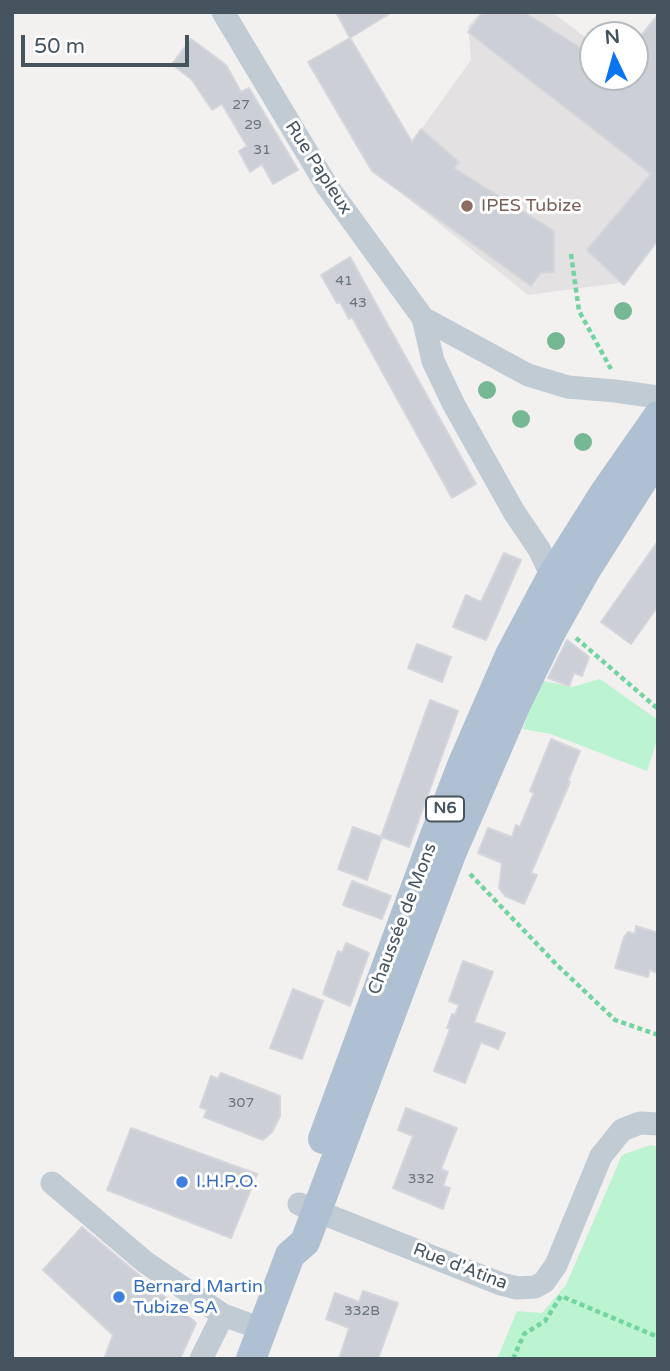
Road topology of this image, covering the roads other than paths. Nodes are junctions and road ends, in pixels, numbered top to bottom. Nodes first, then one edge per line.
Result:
1 (223, 12) edge
2 (423, 318) junction
3 (658, 397) edge
4 (658, 416) edge
5 (658, 456) edge
6 (552, 576) junction
7 (554, 627) junction
8 (658, 1124) edge
9 (52, 1183) dead end
10 (308, 1208) junction
11 (223, 1315) junction
12 (262, 1329) junction
13 (201, 1359) edge
14 (251, 1359) edge

1 - 2 street, Rue Papleux
2 - 3 street, Rue Papleux
2 - 6 street, Rue Papleux
4 - 6 main road, Chaussée de Mons / N6
5 - 7 main road, Chaussée de Mons / N6
6 - 7 street, Rue Papleux
6 - 10 main road, Chaussée de Mons / N6
7 - 10 main road, Chaussée de Mons / N6
8 - 10 street, Rue d'Atina
9 - 11 street
10 - 12 main road, Chaussée de Mons / N6
11 - 12 street
11 - 13 street
12 - 14 main road, Chaussée de Mons / N6

